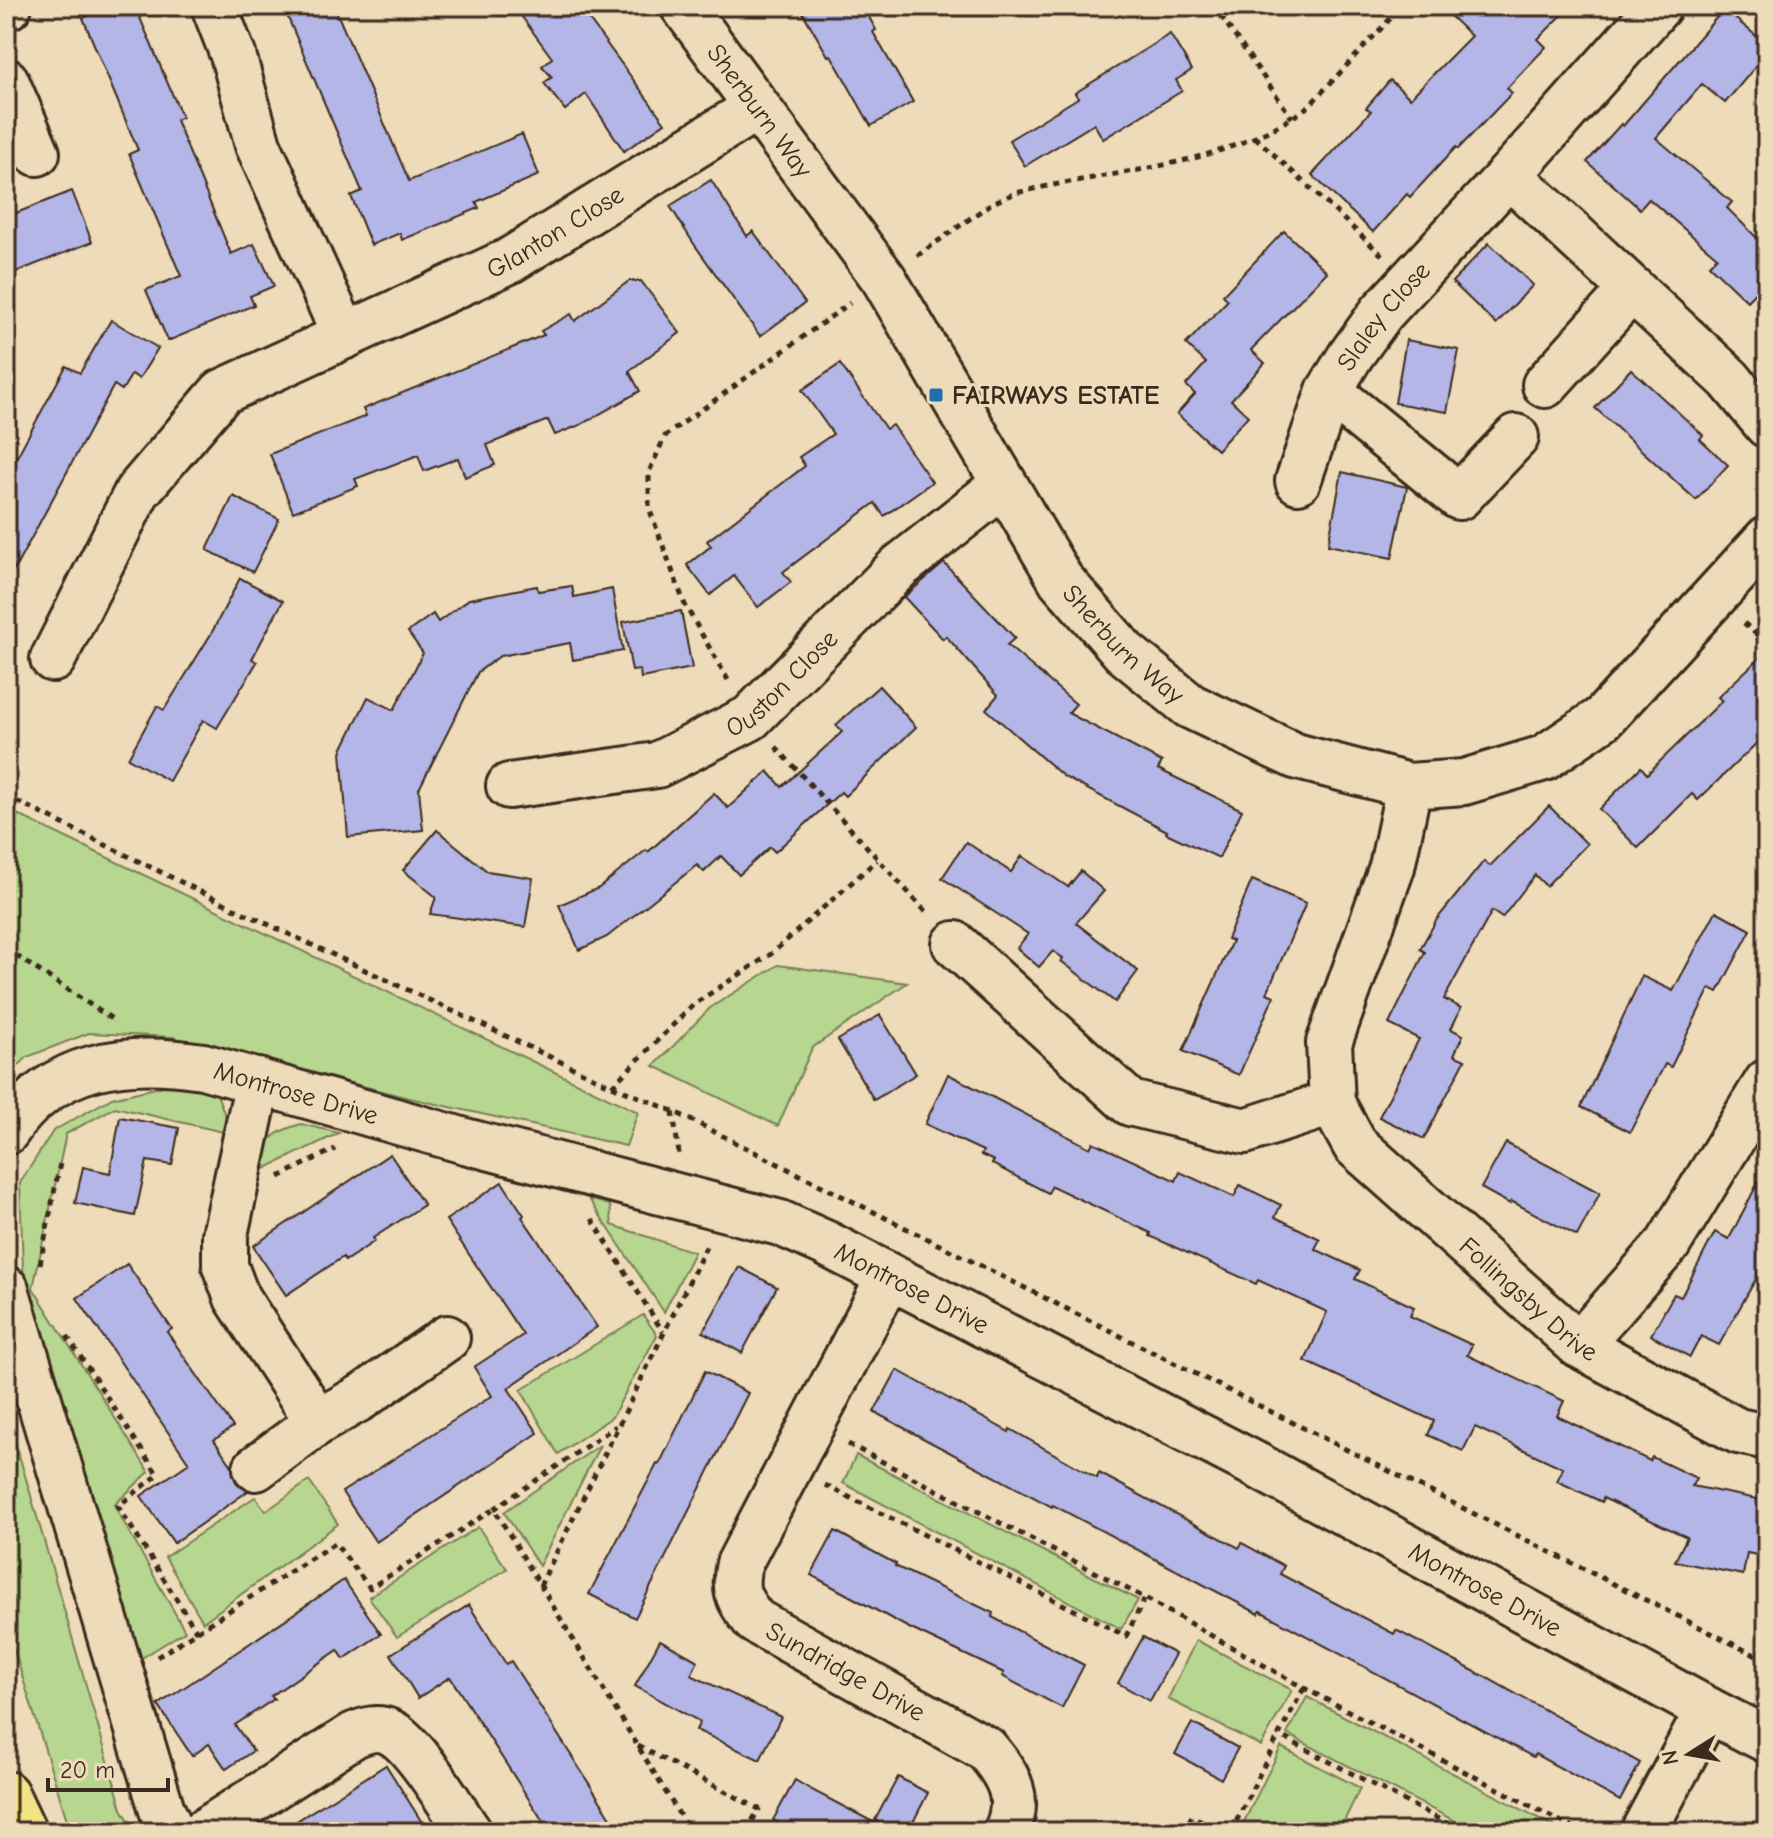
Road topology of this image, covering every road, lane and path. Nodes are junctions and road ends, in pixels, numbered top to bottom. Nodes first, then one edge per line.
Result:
1 (214, 6) edge
2 (683, 6) edge
3 (1214, 6) edge
4 (1402, 6) edge
5 (1659, 6) edge
6 (6, 81) edge
7 (756, 108) junction
8 (1292, 118) junction
9 (1255, 137) junction
10 (37, 153) dead end
11 (1509, 175) junction
12 (884, 279) junction
13 (1409, 280) junction
14 (1632, 289) junction
15 (345, 336) junction
16 (1545, 385) dead end
17 (1329, 391) junction
18 (1767, 425) edge
19 (1516, 437) dead end
20 (1298, 481) dead end
21 (1004, 484) junction
22 (1767, 539) edge
23 (53, 659) dead end
24 (750, 718) junction
25 (509, 786) dead end
26 (1409, 786) junction
27 (877, 860) junction
28 (955, 944) joint
29 (6, 949) edge
30 (125, 1027) dead end
31 (258, 1081) junction
32 (1767, 1082) edge
33 (612, 1086) dead end
34 (1332, 1103) junction
35 (392, 1120) junction
36 (6, 1132) edge
37 (60, 1163) dead end
38 (558, 1165) junction
39 (232, 1201) junction
40 (725, 1208) junction
41 (889, 1277) junction
42 (22, 1280) edge
43 (60, 1325) dead end
44 (664, 1333) junction
45 (447, 1338) dead end
46 (1579, 1345) junction
47 (318, 1422) junction
48 (619, 1424) junction
49 (811, 1425) junction
50 (1767, 1437) edge
51 (790, 1467) junction
52 (256, 1468) dead end
53 (494, 1509) junction
54 (540, 1586) junction
55 (1145, 1598) junction
56 (197, 1632) junction
57 (123, 1680) junction
58 (1304, 1688) junction
59 (1708, 1710) junction
60 (1279, 1735) junction
61 (1767, 1740) edge
62 (638, 1746) junction
63 (6, 1794) edge
64 (24, 1832) edge
65 (172, 1832) edge
66 (203, 1832) edge
67 (469, 1832) edge
68 (690, 1832) edge
69 (746, 1832) edge
70 (1006, 1832) edge
71 (1183, 1832) edge
72 (1223, 1832) edge
73 (1231, 1832) edge
74 (1463, 1832) edge
75 (1581, 1832) edge
76 (1643, 1832) edge

1 - 15 street
2 - 7 street, Sherburn Way
3 - 8 path
4 - 8 path
5 - 11 street, Slaley Close
6 - 10 street
7 - 12 street, Sherburn Way
7 - 15 street, Glanton Close
8 - 9 path
9 - 12 path
9 - 13 path
11 - 13 street, Slaley Close
11 - 14 street
12 - 21 street, Sherburn Way
12 - 24 path
13 - 17 street, Slaley Close
14 - 16 street
14 - 18 street
15 - 23 street, Glanton Close
17 - 19 street
17 - 20 street, Slaley Close
21 - 24 street, Ouston Close
21 - 26 street, Sherburn Way
22 - 26 street, Sherburn Way
24 - 25 street, Ouston Close
24 - 27 path
26 - 34 street, Follingsby Drive
27 - 28 path
27 - 33 path
28 - 34 street
29 - 30 path
31 - 35 street, Montrose Drive
31 - 36 street, Montrose Drive
31 - 39 street
32 - 46 street
34 - 46 street, Follingsby Drive
35 - 38 street, Montrose Drive
35 - 39 path
37 - 42 path
38 - 40 street, Montrose Drive
38 - 44 path
39 - 47 street
40 - 41 street, Montrose Drive
40 - 44 path
41 - 49 street, Sundridge Drive
41 - 59 street, Montrose Drive
42 - 57 street
43 - 56 path
44 - 48 path
45 - 47 street
46 - 50 street, Follingsby Drive
47 - 52 street
48 - 53 path
48 - 54 path
49 - 51 street, Sundridge Drive
49 - 55 path
51 - 55 path
51 - 70 street, Sundridge Drive
53 - 54 path
53 - 56 path
54 - 62 path
55 - 58 path
56 - 57 path
57 - 65 street
58 - 60 path
58 - 75 path
59 - 61 street, Montrose Drive
59 - 76 street
60 - 73 path
60 - 74 path
62 - 68 path
62 - 69 path
63 - 64 highway
66 - 67 street
71 - 72 path

